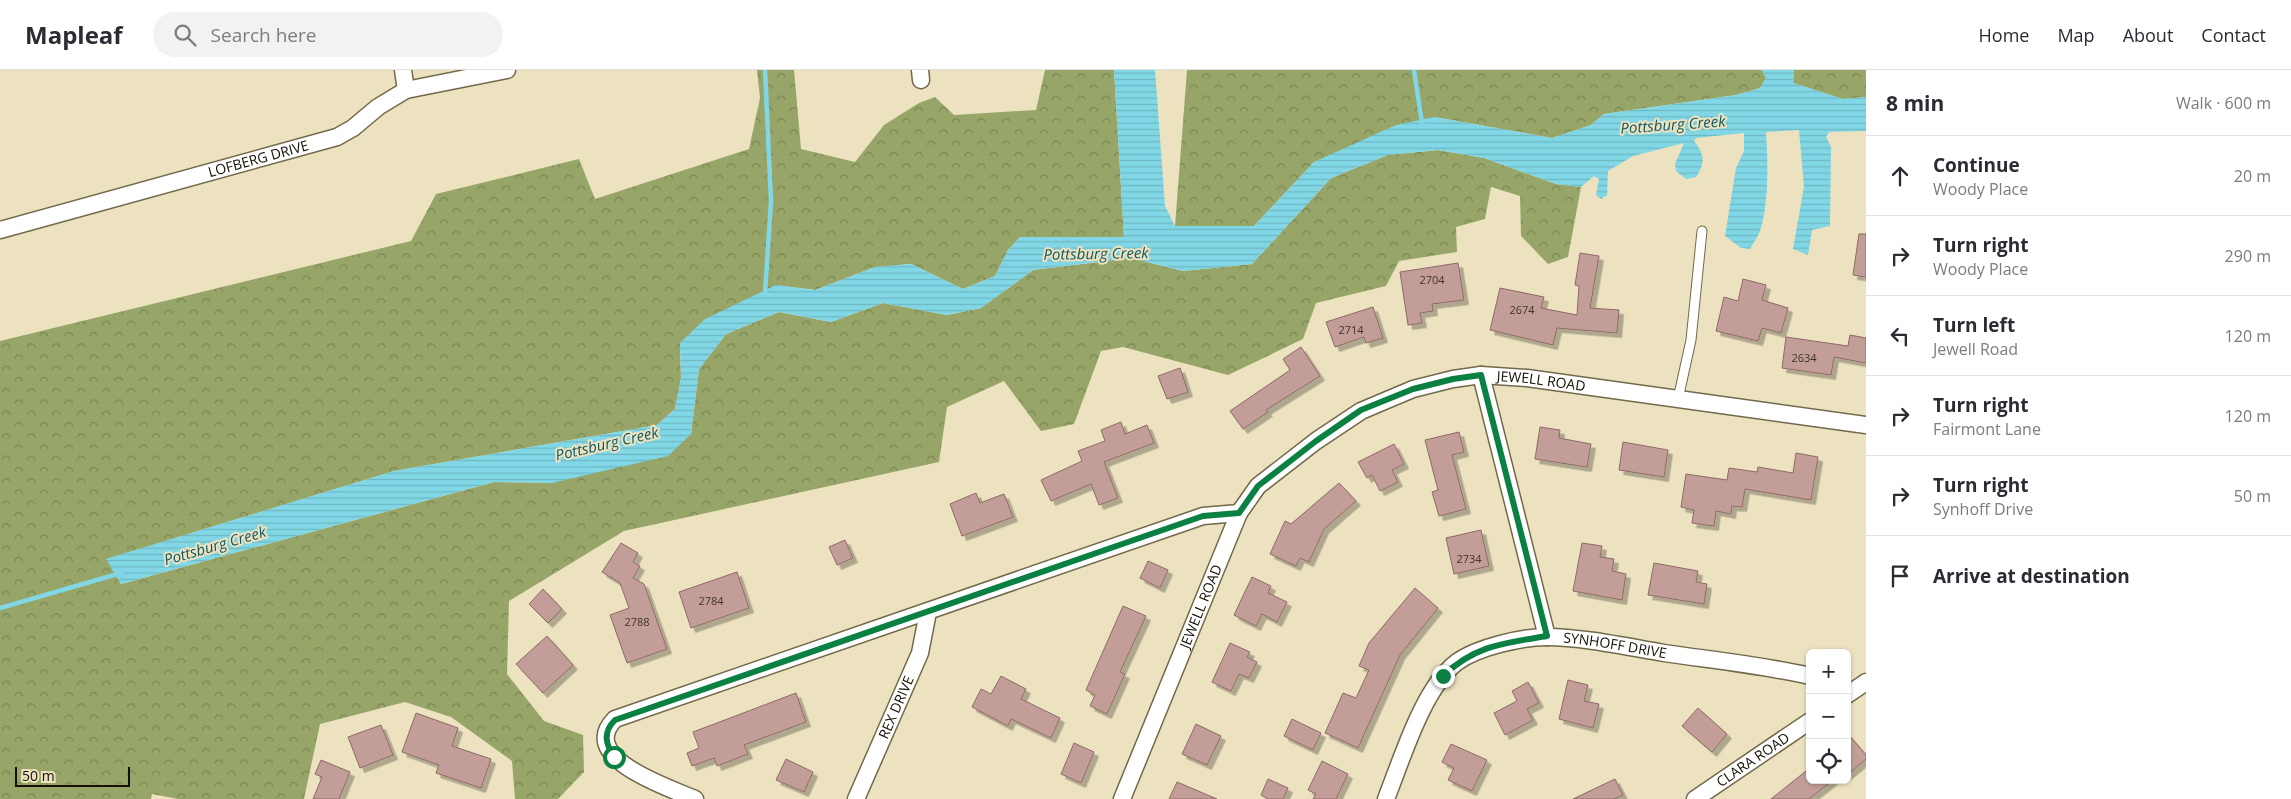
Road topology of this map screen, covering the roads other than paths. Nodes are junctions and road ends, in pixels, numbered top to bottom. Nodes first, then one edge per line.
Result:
1 (403, 70) edge
2 (507, 70) edge
3 (406, 90) junction
4 (0, 230) edge
5 (1702, 231) dead end
6 (1481, 375) junction
7 (1678, 399) junction
8 (1866, 425) edge
9 (1239, 513) junction
10 (928, 612) junction
11 (1547, 636) junction
12 (1806, 675) edge
13 (1806, 724) edge
14 (695, 799) edge
15 (856, 799) edge
16 (1122, 799) edge
17 (1386, 799) edge
18 (1695, 799) edge

1 - 3 street
2 - 3 street, LOFBERG DRIVE
3 - 4 street, LOFBERG DRIVE
5 - 7 lane
6 - 7 street, JEWELL ROAD
6 - 9 street, JEWELL ROAD
6 - 11 street
7 - 8 street, JEWELL ROAD
9 - 10 street
9 - 16 street, JEWELL ROAD
10 - 14 street
10 - 15 street, REX DRIVE
11 - 12 street, SYNHOFF DRIVE
11 - 17 street, SYNHOFF DRIVE
13 - 18 street, CLARA ROAD

